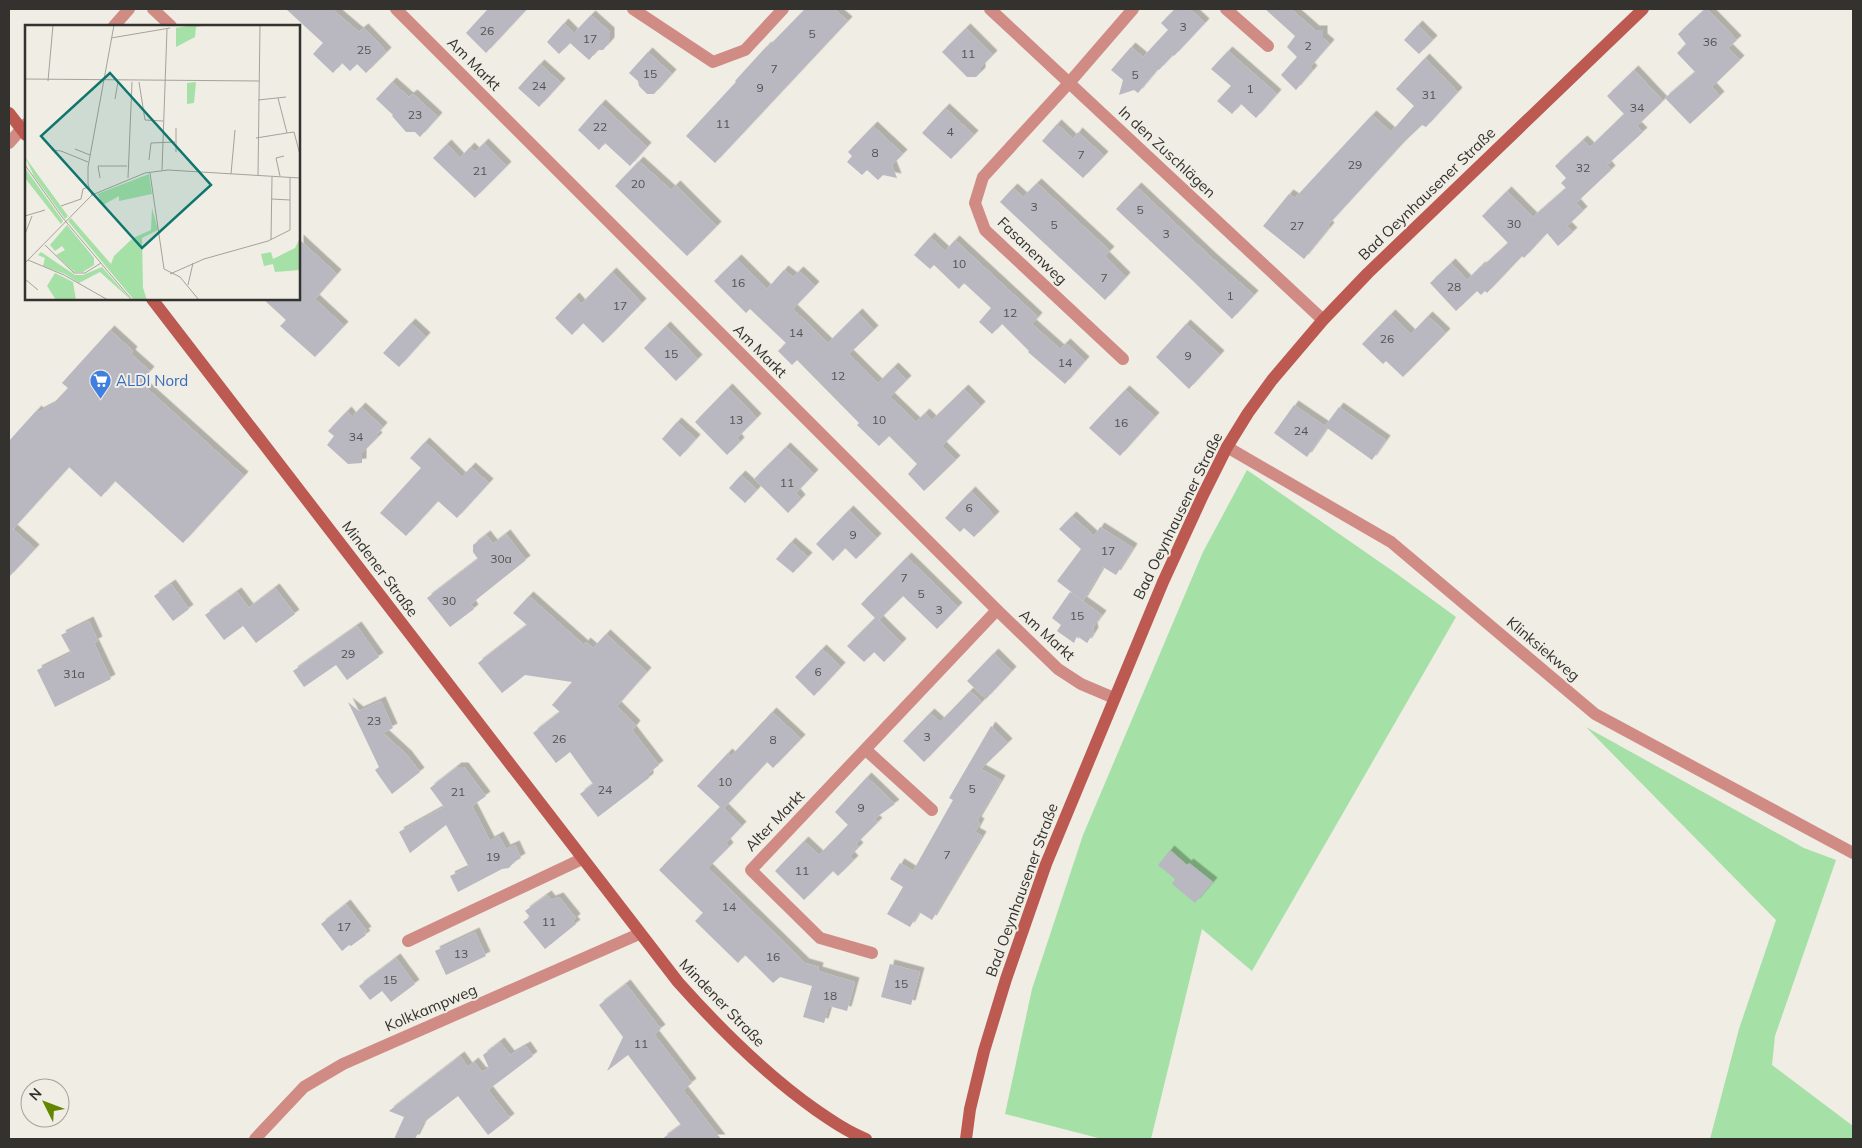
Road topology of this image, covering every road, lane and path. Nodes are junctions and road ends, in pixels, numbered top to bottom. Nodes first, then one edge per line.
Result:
1 (129, 9) edge
2 (153, 9) edge
3 (396, 9) edge
4 (633, 9) edge
5 (783, 9) edge
6 (990, 9) edge
7 (1133, 9) edge
8 (1226, 9) edge
9 (1643, 9) edge
10 (115, 25) edge
11 (169, 25) edge
12 (1268, 46) dead end
13 (1069, 83) junction
14 (9, 112) edge
15 (25, 130) edge
16 (9, 143) edge
17 (153, 300) edge
18 (1323, 320) junction
19 (1123, 359) dead end
20 (1227, 447) junction
21 (997, 610) junction
22 (1114, 698) junction
23 (866, 750) junction
24 (932, 810) dead end
25 (1853, 853) edge
26 (582, 859) junction
27 (639, 934) junction
28 (408, 941) dead end
29 (872, 953) dead end
30 (860, 1138) edge
31 (255, 1139) edge
32 (966, 1139) edge

1 - 10 street
2 - 11 street
3 - 21 street, Am Markt
4 - 5 street
6 - 13 street, In den Zuschlägen
7 - 13 street, Fasanenweg
8 - 12 street
9 - 18 main road, Bad Oeynhausener Straße
13 - 18 street, In den Zuschlägen
13 - 19 street, Fasanenweg
14 - 15 main road
15 - 16 street
17 - 26 main road, Mindener Straße
18 - 20 main road, Bad Oeynhausener Straße
20 - 22 main road, Bad Oeynhausener Straße
20 - 25 street, Klinksiekweg
21 - 22 street, Am Markt
21 - 23 street, Alter Markt
22 - 32 main road, Bad Oeynhausener Straße
23 - 24 street
23 - 29 street, Alter Markt
26 - 27 main road, Mindener Straße
26 - 28 street
27 - 30 main road, Mindener Straße
27 - 31 street, Kolkkampweg

